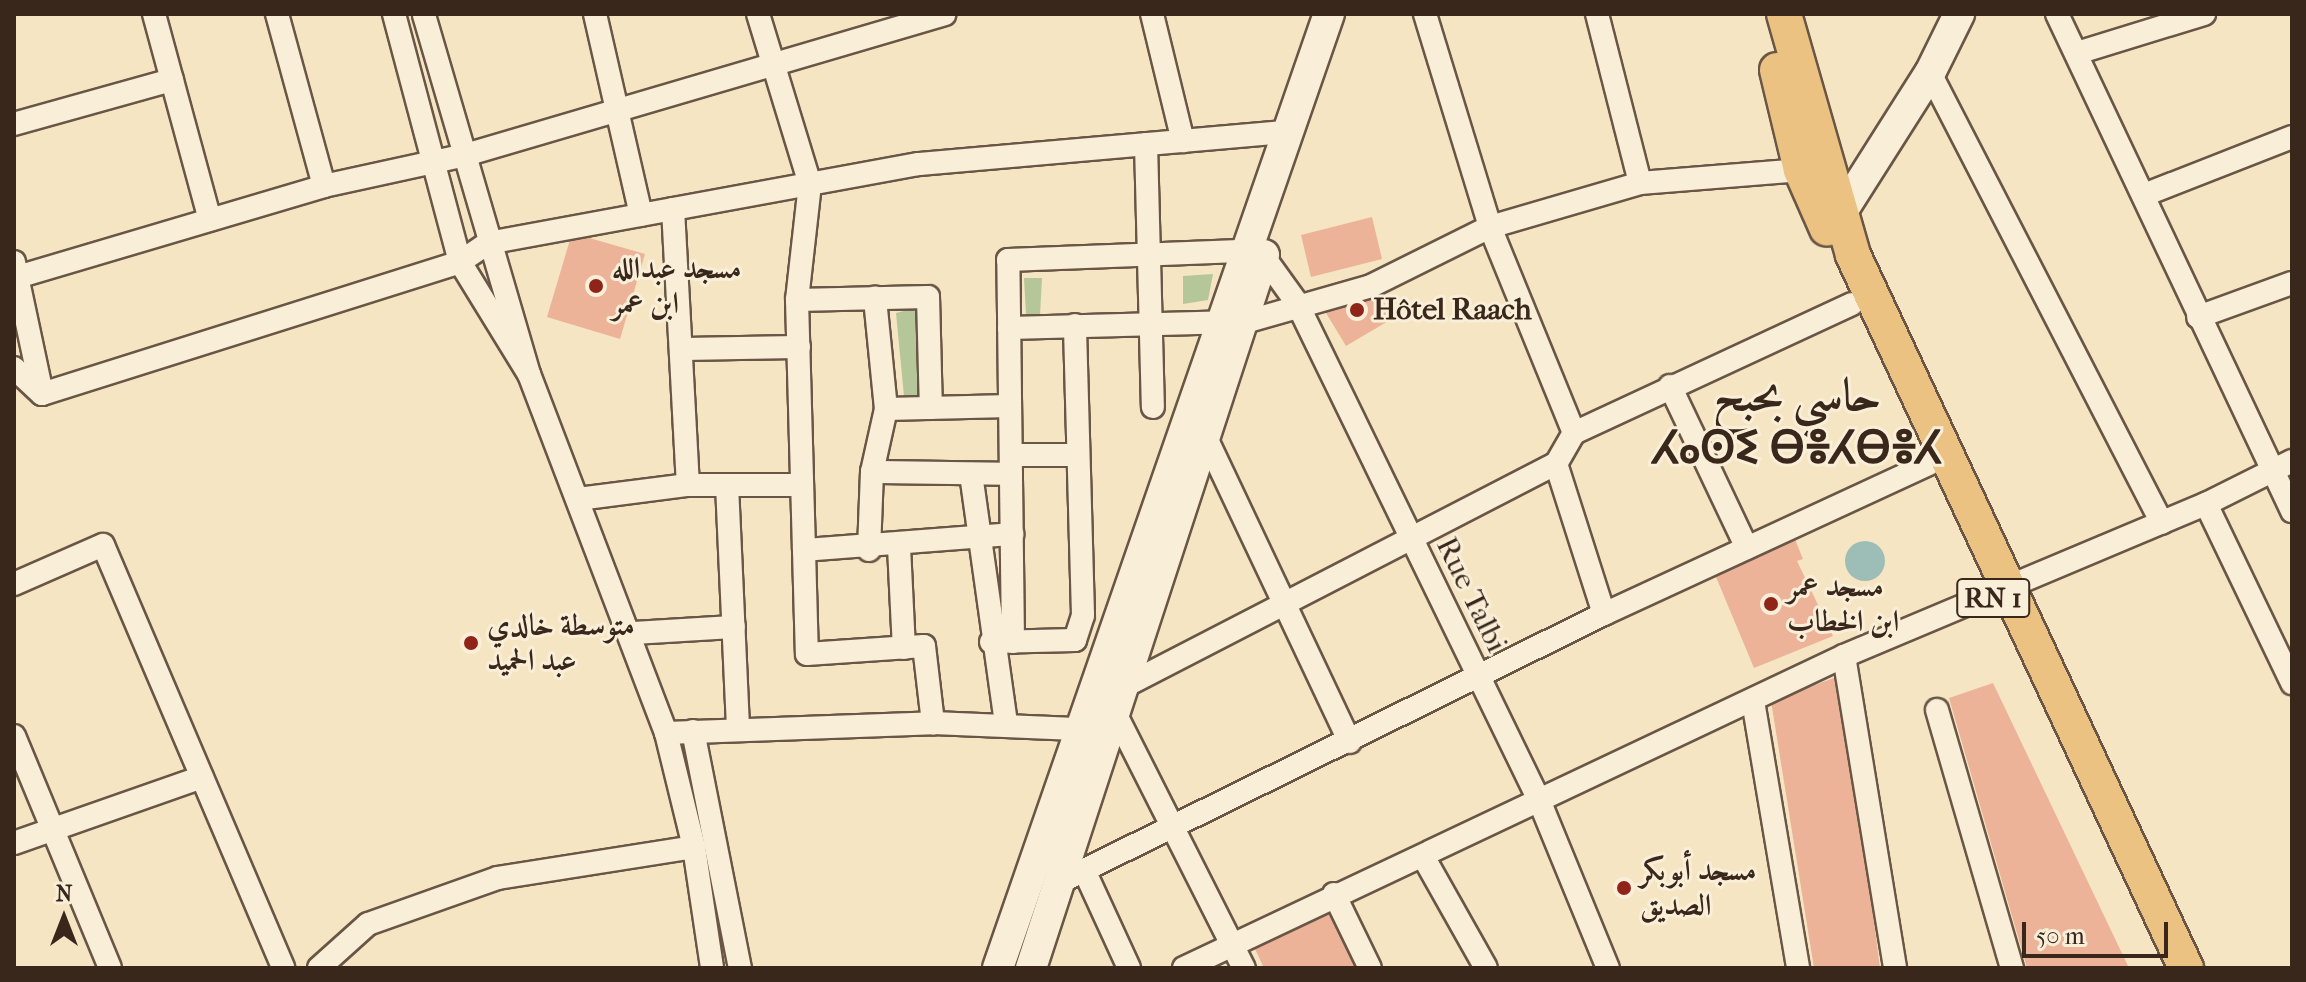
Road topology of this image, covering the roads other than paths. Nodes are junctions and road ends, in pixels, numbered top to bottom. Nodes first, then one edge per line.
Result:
1 (154, 14) edge
2 (277, 14) edge
3 (394, 14) edge
4 (424, 14) edge
5 (595, 14) edge
6 (758, 14) edge
7 (945, 14) edge
8 (1152, 14) edge
9 (1329, 14) edge
10 (1425, 14) edge
11 (1597, 14) edge
12 (1764, 14) edge
13 (1784, 14) edge
14 (1959, 14) edge
15 (2057, 14) edge
16 (2204, 14) edge
17 (2077, 53) junction
18 (774, 65) junction
19 (1930, 73) junction
20 (172, 80) junction
21 (621, 110) junction
22 (14, 124) edge
23 (1288, 132) junction
24 (2292, 137) edge
25 (1183, 141) junction
26 (1146, 144) junction
27 (462, 156) junction
28 (432, 158) junction
29 (1801, 170) junction
30 (1640, 183) junction
31 (810, 184) junction
32 (324, 186) junction
33 (2144, 195) junction
34 (673, 209) junction
35 (1841, 213) junction
36 (641, 215) junction
37 (210, 220) junction
38 (1490, 227) junction
39 (488, 243) junction
40 (1149, 254) junction
41 (1255, 254) junction
42 (460, 262) junction
43 (15, 273) edge
44 (2292, 283) edge
45 (875, 298) junction
46 (797, 300) junction
47 (1297, 303) junction
48 (1852, 304) junction
49 (2198, 317) junction
50 (1233, 321) junction
51 (1151, 322) junction
52 (1075, 325) junction
53 (1009, 328) junction
54 (799, 347) junction
55 (681, 349) junction
56 (14, 368) edge
57 (529, 374) junction
58 (1670, 386) junction
59 (42, 394) junction
60 (1010, 406) junction
61 (1153, 407) dead end
62 (931, 408) junction
63 (886, 409) junction
64 (1574, 433) junction
65 (1207, 440) junction
66 (1078, 455) junction
67 (2292, 461) edge
68 (1011, 464) junction
69 (1556, 464) junction
70 (1929, 464) junction
71 (2270, 471) junction
72 (872, 472) junction
73 (971, 474) junction
74 (688, 485) junction
75 (727, 485) junction
76 (802, 485) junction
77 (578, 499) junction
78 (2206, 504) junction
79 (2292, 511) edge
80 (2162, 523) junction
81 (1012, 534) junction
82 (1409, 537) junction
83 (978, 540) junction
84 (899, 547) junction
85 (1747, 548) junction
86 (804, 550) junction
87 (869, 550) junction
88 (14, 584) edge
89 (2000, 588) junction
90 (1284, 603) junction
91 (1604, 614) junction
92 (734, 627) junction
93 (632, 633) junction
94 (1002, 642) junction
95 (904, 648) junction
96 (1844, 656) junction
97 (1477, 678) junction
98 (2292, 683) edge
99 (1125, 686) junction
100 (1753, 701) junction
101 (1937, 710) dead end
102 (1116, 715) junction
103 (933, 723) junction
104 (1006, 724) junction
105 (738, 728) junction
106 (1076, 729) junction
107 (693, 731) junction
108 (666, 733) junction
109 (14, 736) edge
110 (1350, 742) junction
111 (202, 777) junction
112 (1539, 800) junction
113 (1175, 826) junction
114 (54, 829) junction
115 (14, 843) edge
116 (694, 847) junction
117 (1424, 858) junction
118 (1072, 876) junction
119 (1334, 894) junction
120 (1234, 945) junction
121 (110, 968) edge
122 (283, 968) edge
123 (319, 968) edge
124 (712, 968) edge
125 (740, 968) edge
126 (998, 968) edge
127 (1031, 968) edge
128 (1129, 968) edge
129 (1184, 968) edge
130 (1244, 968) edge
131 (1370, 968) edge
132 (1486, 968) edge
133 (1607, 968) edge
134 (1798, 968) edge
135 (1895, 968) edge
136 (2012, 968) edge
137 (2162, 968) edge
138 (2186, 968) edge

1 - 20 street
2 - 32 street
3 - 28 street
4 - 27 street
5 - 21 street
6 - 18 street
7 - 18 street
8 - 25 street
9 - 23 street
10 - 38 street
11 - 30 street
12 - 29 main road, RN 1
13 - 35 main road, RN 1
14 - 19 street
15 - 17 street
16 - 17 street
17 - 33 street
18 - 21 street
18 - 31 street
19 - 35 street
19 - 80 street
20 - 22 street
20 - 37 street
21 - 27 street
21 - 36 street
23 - 25 street
23 - 41 street
24 - 33 street
25 - 26 street
26 - 31 street
26 - 40 street
27 - 28 street
27 - 39 street
28 - 32 street
28 - 42 street
29 - 30 street
29 - 48 main road, RN 1
30 - 38 street
31 - 34 street
31 - 46 street
32 - 37 street
33 - 49 street
34 - 36 street
34 - 55 street
35 - 89 main road, RN 1
36 - 39 street
37 - 43 street
38 - 47 street
38 - 64 street
39 - 42 street
39 - 57 street
40 - 41 street
40 - 51 street
40 - 53 street
41 - 47 street, Rue Talbi
41 - 50 street
42 - 57 street
42 - 59 street
43 - 59 street
44 - 49 street
45 - 46 street
45 - 62 street
45 - 63 street
46 - 54 street
47 - 50 street
47 - 82 street, Rue Talbi
48 - 58 street
48 - 70 main road, RN 1
49 - 71 street
50 - 51 street
50 - 65 street
50 - 106 street
51 - 52 street
51 - 61 street
52 - 53 street
52 - 66 street
53 - 60 street
54 - 55 street
54 - 76 street
55 - 74 street
56 - 59 street
57 - 77 street
58 - 64 street
58 - 85 street
60 - 62 street
60 - 68 street
62 - 63 street
63 - 72 street
64 - 69 street
65 - 90 street
65 - 99 street
66 - 68 street
66 - 94 street
67 - 71 street
68 - 73 street
68 - 81 street
69 - 82 street
69 - 91 street
70 - 85 street
70 - 89 main road, RN 1
71 - 78 street
71 - 79 street
72 - 73 street
72 - 87 street
73 - 83 street
74 - 75 street
74 - 77 street
75 - 76 street
75 - 92 street
76 - 86 street
77 - 93 street
78 - 80 street
78 - 98 street
80 - 89 street
81 - 83 street
81 - 94 street
82 - 90 street
82 - 97 street, Rue Talbi
83 - 84 street
83 - 94 street
84 - 87 street
84 - 95 street
85 - 91 street
86 - 87 street
86 - 95 street
88 - 111 street
89 - 96 street
89 - 137 main road, RN 1
89 - 138 main road, RN 1
90 - 99 street
90 - 110 street
91 - 97 street
92 - 93 street
92 - 105 street
93 - 108 street
94 - 104 street
95 - 103 street
96 - 100 street
96 - 135 street
97 - 110 street
97 - 112 street, Rue Talbi
99 - 102 street
100 - 112 street
100 - 134 street
101 - 136 street
102 - 113 street
102 - 118 street
103 - 104 street
103 - 105 street
104 - 106 street
105 - 107 street
106 - 126 street
107 - 108 street
107 - 125 street
108 - 116 street
109 - 114 street
110 - 113 street
111 - 114 street
111 - 122 street
112 - 117 street
112 - 133 street, Rue Talbi
113 - 118 street
113 - 120 street
114 - 115 street
114 - 121 street
116 - 123 street
116 - 124 street
117 - 119 street
117 - 132 street
118 - 127 street
118 - 128 street
119 - 120 street
119 - 131 street
120 - 129 street
120 - 130 street

